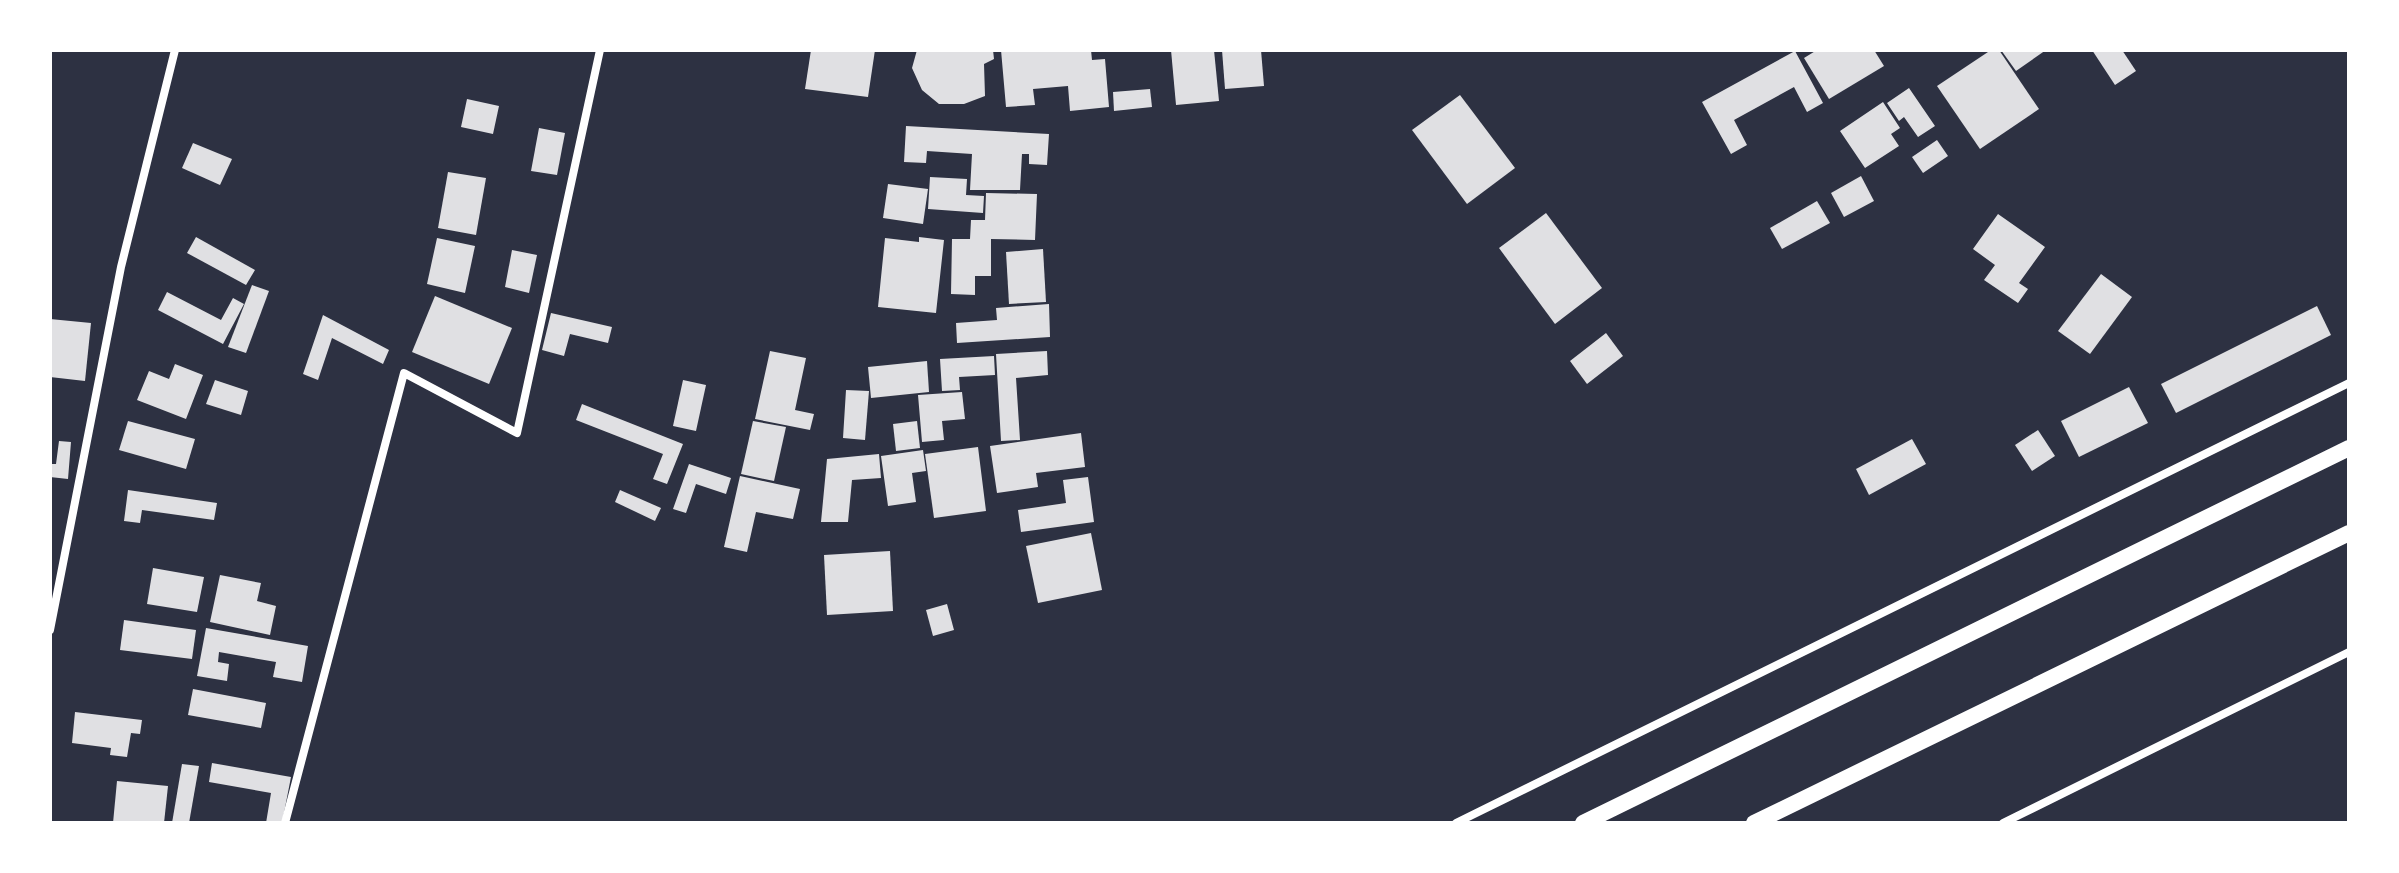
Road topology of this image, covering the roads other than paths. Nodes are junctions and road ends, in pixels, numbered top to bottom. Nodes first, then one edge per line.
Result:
1 (175, 50) edge
2 (600, 50) edge
3 (2349, 383) edge
4 (2349, 448) edge
5 (2349, 533) edge
6 (50, 630) edge
7 (2349, 652) edge
8 (285, 823) edge
9 (1456, 823) edge
10 (1583, 823) edge
11 (1754, 823) edge
12 (2003, 823) edge

1 - 6 street
2 - 8 street
3 - 9 street
4 - 10 main road
5 - 11 main road
7 - 12 street

